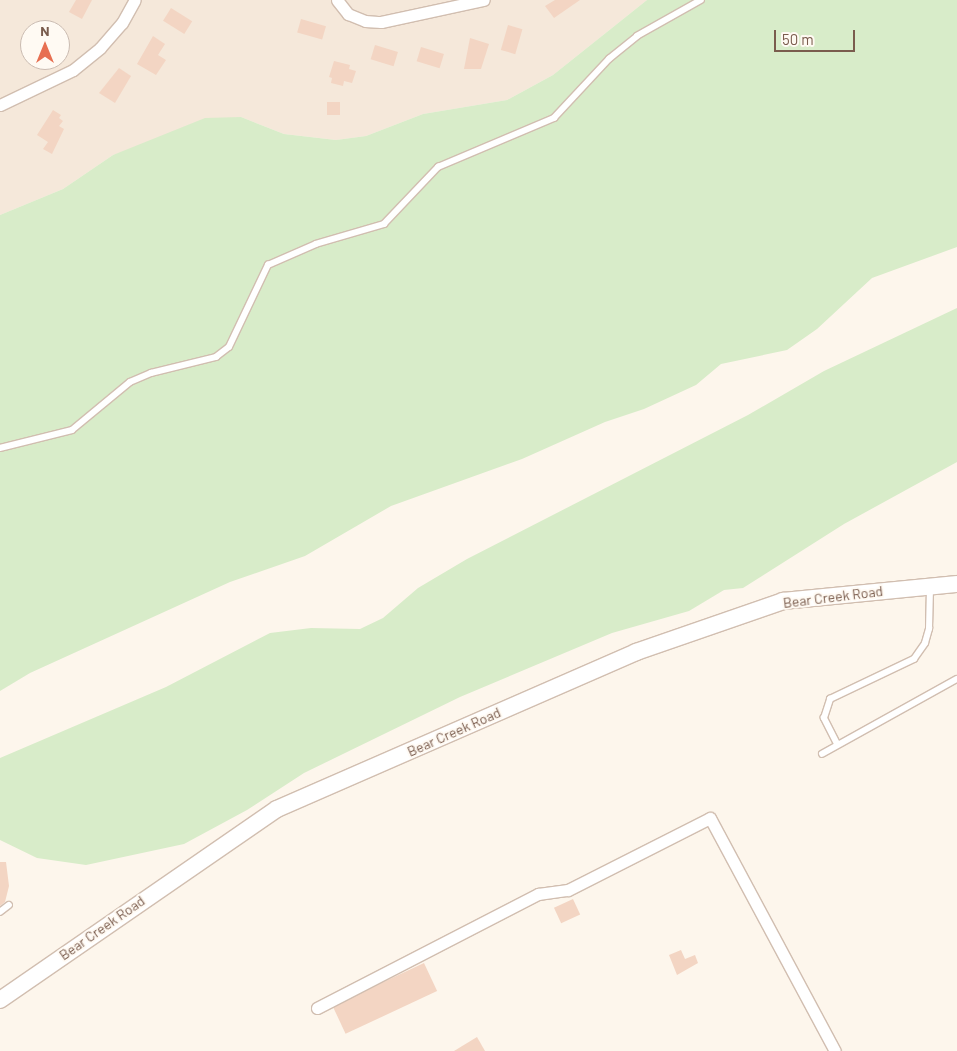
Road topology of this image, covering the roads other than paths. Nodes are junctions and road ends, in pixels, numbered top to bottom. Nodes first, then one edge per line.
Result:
1 (135, 0) edge
2 (337, 0) edge
3 (484, 0) edge
4 (701, 0) edge
5 (0, 105) edge
6 (0, 448) edge
7 (957, 584) edge
8 (930, 586) junction
9 (957, 679) edge
10 (837, 744) junction
11 (822, 754) dead end
12 (8, 906) dead end
13 (0, 912) edge
14 (0, 1000) edge
15 (318, 1008) dead end
16 (836, 1051) edge

1 - 5 street
2 - 3 street
4 - 6 lane
7 - 8 street, Bear Creek Road
8 - 10 lane
8 - 14 street, Bear Creek Road
9 - 10 lane
10 - 11 lane
12 - 13 lane
15 - 16 street

